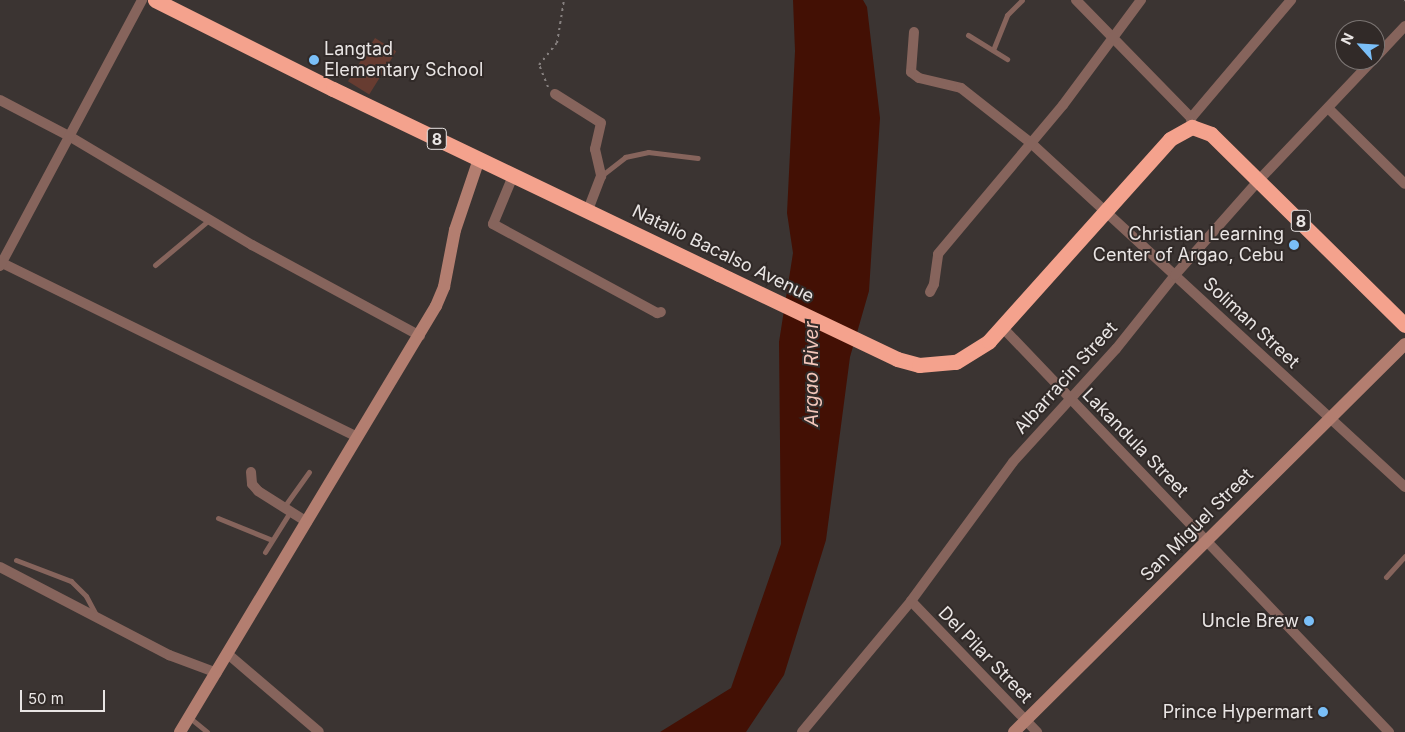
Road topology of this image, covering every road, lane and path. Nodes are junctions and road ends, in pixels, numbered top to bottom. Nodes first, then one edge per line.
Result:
1 (142, 0) edge
2 (156, 0) edge
3 (564, 0) edge
4 (1022, 0) edge
5 (1076, 0) edge
6 (1141, 0) edge
7 (1291, 0) edge
8 (176, 5) edge
9 (1404, 28) edge
10 (914, 32) dead end
11 (968, 35) dead end
12 (1115, 38) junction
13 (1385, 48) edge
14 (993, 50) junction
15 (1007, 59) dead end
16 (1364, 70) edge
17 (555, 94) joint
18 (0, 100) edge
19 (1328, 108) junction
20 (1191, 122) junction
21 (69, 136) junction
22 (1031, 143) junction
23 (698, 158) dead end
24 (479, 159) junction
25 (513, 176) junction
26 (601, 176) junction
27 (1259, 180) junction
28 (1405, 184) edge
29 (588, 210) junction
30 (1106, 212) junction
31 (210, 219) junction
32 (1, 264) edge
33 (155, 264) dead end
34 (1175, 275) junction
35 (930, 292) dead end
36 (661, 312) dead end
37 (1405, 325) edge
38 (1003, 328) junction
39 (420, 336) junction
40 (1405, 344) edge
41 (1071, 400) junction
42 (1330, 419) junction
43 (358, 437) junction
44 (251, 472) dead end
45 (308, 472) dead end
46 (1405, 487) edge
47 (287, 510) junction
48 (218, 518) dead end
49 (307, 522) junction
50 (272, 540) junction
51 (1206, 540) junction
52 (265, 552) dead end
53 (1405, 556) edge
54 (16, 560) dead end
55 (0, 567) edge
56 (1386, 577) dead end
57 (910, 601) junction
58 (96, 614) junction
59 (229, 655) junction
60 (217, 673) junction
61 (190, 718) junction
62 (1025, 721) junction
63 (180, 732) edge
64 (207, 732) edge
65 (319, 732) edge
66 (802, 732) edge
67 (1014, 732) edge
68 (1037, 732) edge
69 (1389, 732) edge

1 - 21 street
2 - 8 highway, Natalio Bacalso Avenue / 8
3 - 17 path
4 - 14 lane
5 - 12 street
6 - 12 street
7 - 20 street
8 - 24 highway, Natalio Bacalso Avenue / 8
9 - 13 street, Albarracin Street
10 - 22 street, Soliman Street
11 - 14 lane
12 - 20 street
12 - 22 street
14 - 15 lane
16 - 19 street, Albarracin Street
17 - 26 street
18 - 21 street
19 - 27 street, Albarracin Street
19 - 28 street
20 - 27 highway, 8
20 - 30 highway, Natalio Bacalso Avenue / 8
21 - 31 street
21 - 32 street
22 - 30 street, Soliman Street
22 - 35 street
23 - 26 lane
24 - 25 highway, Natalio Bacalso Avenue / 8
24 - 39 street
25 - 29 highway, Natalio Bacalso Avenue / 8
25 - 36 street
26 - 29 street
27 - 34 street, Albarracin Street
27 - 37 highway, 8
29 - 38 highway, Natalio Bacalso Avenue / 8
30 - 34 street, Soliman Street
30 - 38 highway, Natalio Bacalso Avenue / 8
31 - 33 lane
31 - 39 street
32 - 43 street
34 - 41 street, Albarracin Street
34 - 42 street, Soliman Street
38 - 41 street, Lakandula Street
39 - 43 street
40 - 42 street, San Miguel Street
41 - 51 street, Lakandula Street
41 - 57 street, Albarracin Street
42 - 46 street, Soliman Street
42 - 51 street, San Miguel Street
43 - 49 street
44 - 47 street
45 - 47 lane
47 - 49 street
47 - 50 lane
48 - 50 lane
49 - 59 street
50 - 52 lane
51 - 62 street, San Miguel Street
51 - 69 street, Lakandula Street
53 - 56 lane
54 - 58 lane
55 - 58 street
57 - 62 street, Del Pilar Street
57 - 66 street, Albarracin Street
58 - 60 street
59 - 60 street
59 - 65 street
60 - 61 street
61 - 63 street
61 - 64 lane
62 - 67 street, San Miguel Street
62 - 68 street, Del Pilar Street

